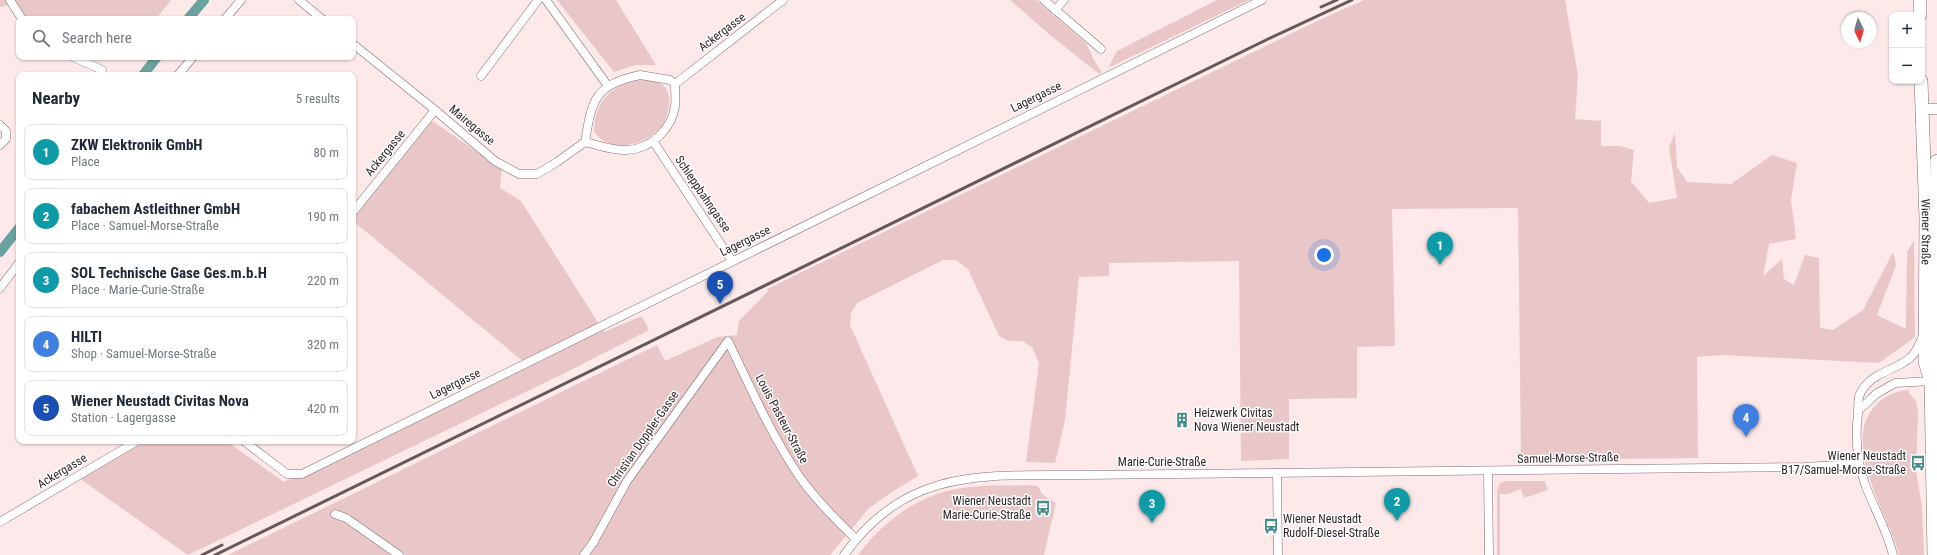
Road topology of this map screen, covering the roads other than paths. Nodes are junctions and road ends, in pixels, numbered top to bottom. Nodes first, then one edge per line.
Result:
1 (10, 0) edge
2 (241, 0) edge
3 (299, 0) edge
4 (538, 0) edge
5 (546, 0) edge
6 (783, 0) edge
7 (1044, 0) edge
8 (1064, 0) edge
9 (1262, 0) edge
10 (1920, 0) edge
11 (1055, 10) junction
12 (1920, 12) edge
13 (20, 16) edge
14 (228, 16) edge
15 (318, 16) edge
16 (356, 46) edge
17 (1101, 50) dead end
18 (80, 60) edge
19 (190, 60) edge
20 (102, 70) dead end
21 (180, 72) edge
22 (481, 76) dead end
23 (675, 84) junction
24 (1921, 84) edge
25 (608, 86) junction
26 (1922, 109) junction
27 (1937, 109) edge
28 (436, 110) junction
29 (0, 125) edge
30 (653, 141) junction
31 (584, 142) junction
32 (0, 145) edge
33 (1937, 160) edge
34 (356, 208) edge
35 (732, 261) junction
36 (16, 267) edge
37 (0, 288) edge
38 (1924, 334) junction
39 (728, 341) joint
40 (1931, 381) junction
41 (1858, 411) junction
42 (132, 444) edge
43 (248, 444) edge
44 (1859, 464) junction
45 (1488, 471) junction
46 (1277, 473) junction
47 (335, 514) dead end
48 (0, 522) edge
49 (856, 539) junction
50 (399, 555) edge
51 (584, 555) edge
52 (844, 555) edge
53 (1278, 555) edge
54 (1489, 555) edge
55 (1893, 555) edge
56 (1934, 555) edge

1 - 13 street
2 - 14 street
3 - 15 street
4 - 22 street
5 - 25 street
6 - 23 street, Ackergasse
7 - 11 street
8 - 11 street
9 - 35 street, Lagergasse
10 - 12 main road
11 - 17 street
16 - 28 street, Mairegasse
18 - 20 street
19 - 21 street
23 - 25 street
23 - 30 street
24 - 26 main road, Wiener Straße
25 - 31 street
26 - 27 street
26 - 38 main road, Wiener Straße
28 - 31 street, Mairegasse
28 - 34 street, Ackergasse
29 - 32 street
30 - 31 street
30 - 35 street, Schleppbahngasse
33 - 40 main road, Wiener Straße
35 - 43 street, Lagergasse
36 - 37 street
38 - 40 main road, Wiener Straße
38 - 41 street
39 - 49 street, Louis Pasteur-Straße
39 - 51 street, Christian Doppler-Gasse
40 - 41 street
40 - 56 main road, Wiener Straße
41 - 44 street
42 - 48 street, Ackergasse
44 - 45 street, Samuel-Morse-Straße
44 - 55 street
45 - 46 street, Samuel-Morse-Straße
45 - 54 street
46 - 49 street, Marie-Curie-Straße
46 - 53 street
47 - 50 street
49 - 52 street, Marie-Curie-Straße

